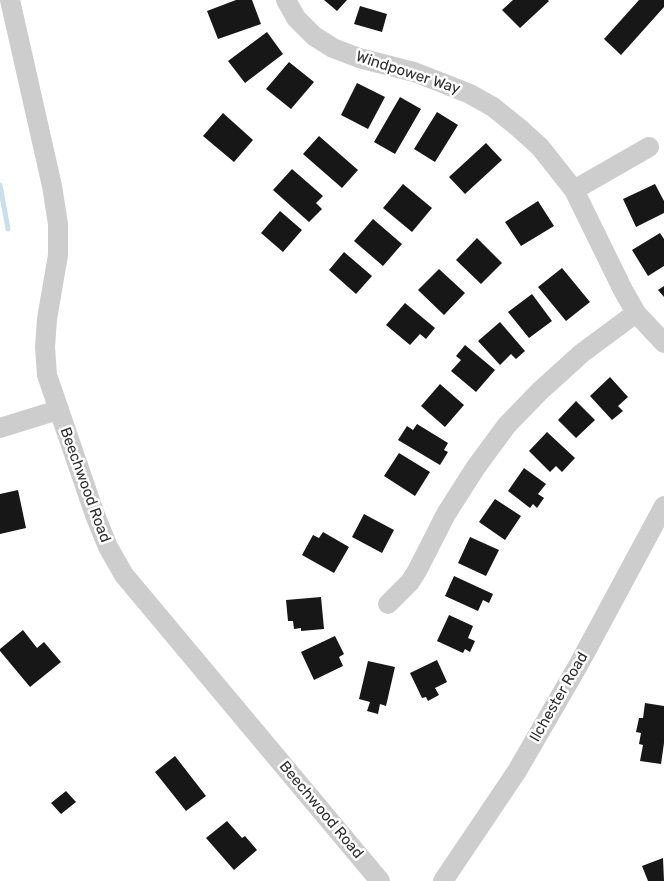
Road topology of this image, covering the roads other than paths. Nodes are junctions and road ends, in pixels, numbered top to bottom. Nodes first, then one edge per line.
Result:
1 (10, 0) edge
2 (286, 0) edge
3 (649, 146) dead end
4 (574, 190) junction
5 (636, 313) junction
6 (664, 343) edge
7 (58, 410) junction
8 (0, 428) edge
9 (664, 506) edge
10 (388, 604) dead end
11 (380, 881) edge
12 (443, 881) edge

1 - 7 street, Beechwood Road
2 - 4 street, Windpower Way
3 - 4 street
4 - 5 street, Windpower Way
5 - 6 street, Windpower Way
5 - 10 street
7 - 8 street
7 - 11 street, Beechwood Road
9 - 12 street, Ilchester Road

